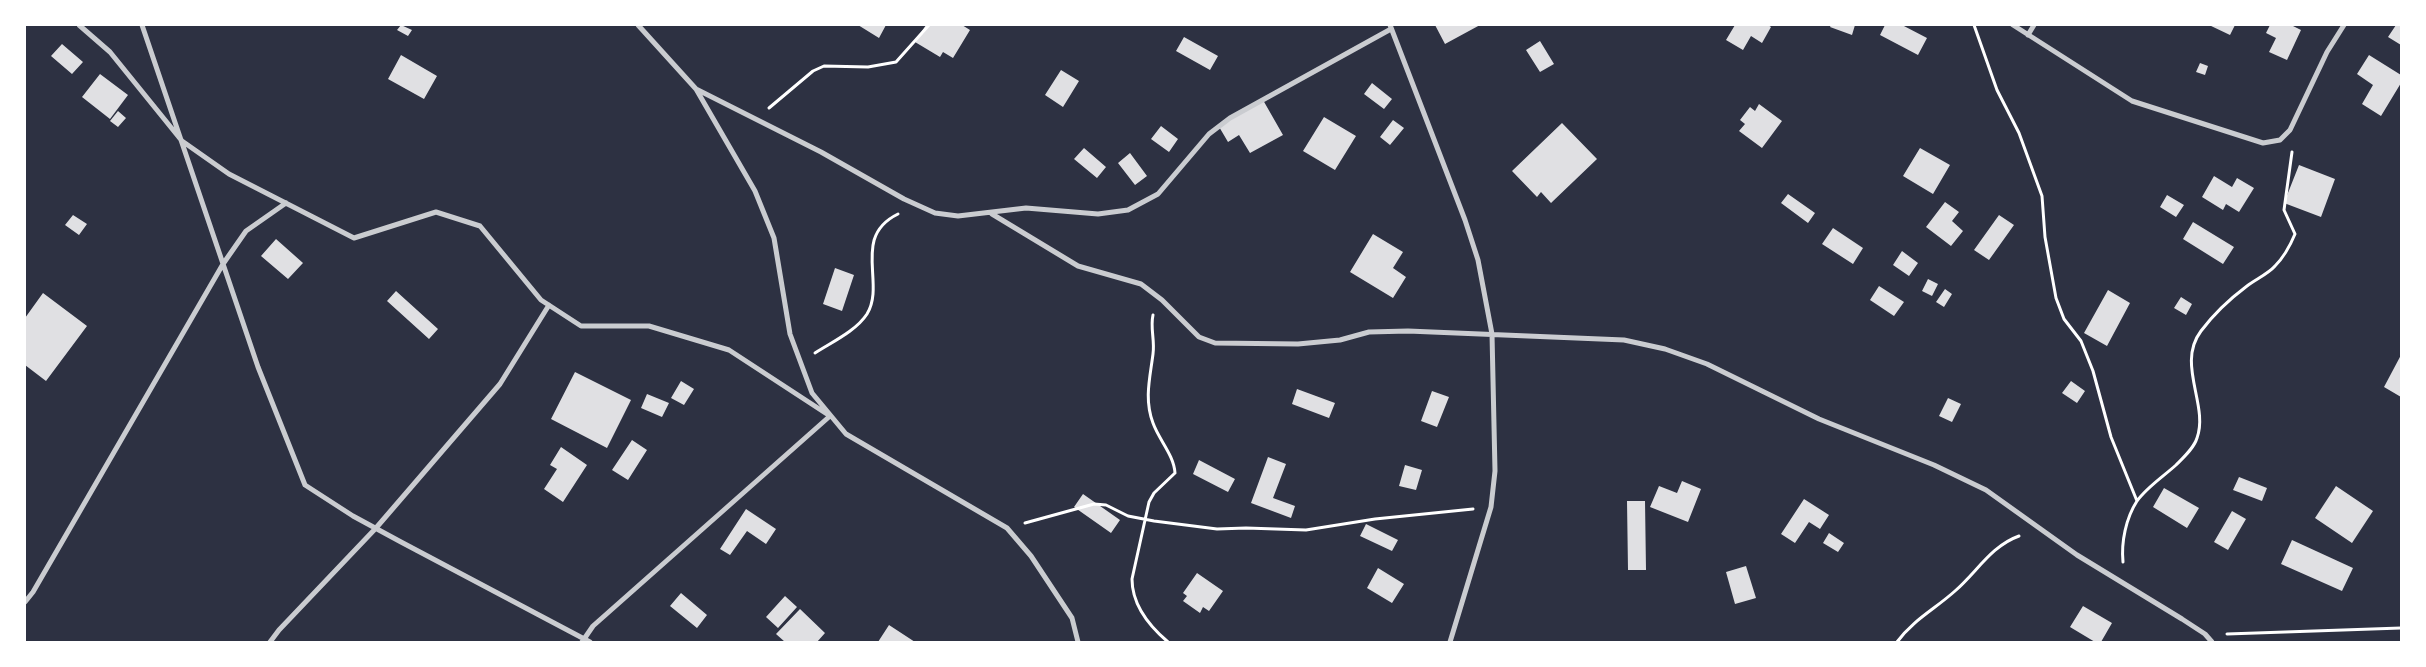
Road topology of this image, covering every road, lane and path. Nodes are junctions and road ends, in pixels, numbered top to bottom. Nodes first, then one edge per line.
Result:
1 (79, 25) edge
2 (142, 25) edge
3 (638, 25) edge
4 (929, 25) edge
5 (1974, 25) edge
6 (2013, 25) edge
7 (2034, 25) edge
8 (2344, 25) edge
9 (1390, 27) edge
10 (2028, 35) junction
11 (696, 89) junction
12 (2298, 112) junction
13 (753, 118) junction
14 (182, 141) junction
15 (286, 203) junction
16 (926, 208) junction
17 (992, 214) junction
18 (223, 264) junction
19 (1154, 292) junction
20 (549, 305) junction
21 (1492, 334) junction
22 (799, 363) junction
23 (830, 416) junction
24 (2137, 501) junction
25 (1491, 507) junction
26 (1145, 519) junction
27 (376, 528) junction
28 (1007, 528) junction
29 (2042, 529) junction
30 (2125, 585) junction
31 (25, 602) edge
32 (2401, 628) edge
33 (2205, 634) junction
34 (583, 640) edge
35 (270, 642) edge
36 (590, 642) edge
37 (1078, 642) edge
38 (1168, 642) edge
39 (1450, 642) edge
40 (1897, 642) edge
41 (2212, 642) edge

1 - 14 street
2 - 14 street
3 - 11 street
4 - 13 path
5 - 24 path
6 - 10 street
7 - 10 street
8 - 12 street
9 - 17 street
9 - 21 street
10 - 12 street
11 - 13 street
11 - 22 street
12 - 24 path
13 - 16 street
14 - 15 street
14 - 18 street
15 - 18 street
15 - 20 street
16 - 17 street
16 - 22 path
17 - 19 street
18 - 27 street
18 - 31 street
19 - 21 street
19 - 26 path
20 - 23 street
20 - 27 street
21 - 25 street
21 - 29 street
22 - 23 street
23 - 28 street
23 - 34 street
24 - 30 path
25 - 26 path
25 - 39 street
26 - 28 path
26 - 38 path
27 - 34 street
27 - 35 street
28 - 37 street
29 - 30 street
29 - 40 path
30 - 33 street
32 - 33 path
33 - 41 street
34 - 36 street

